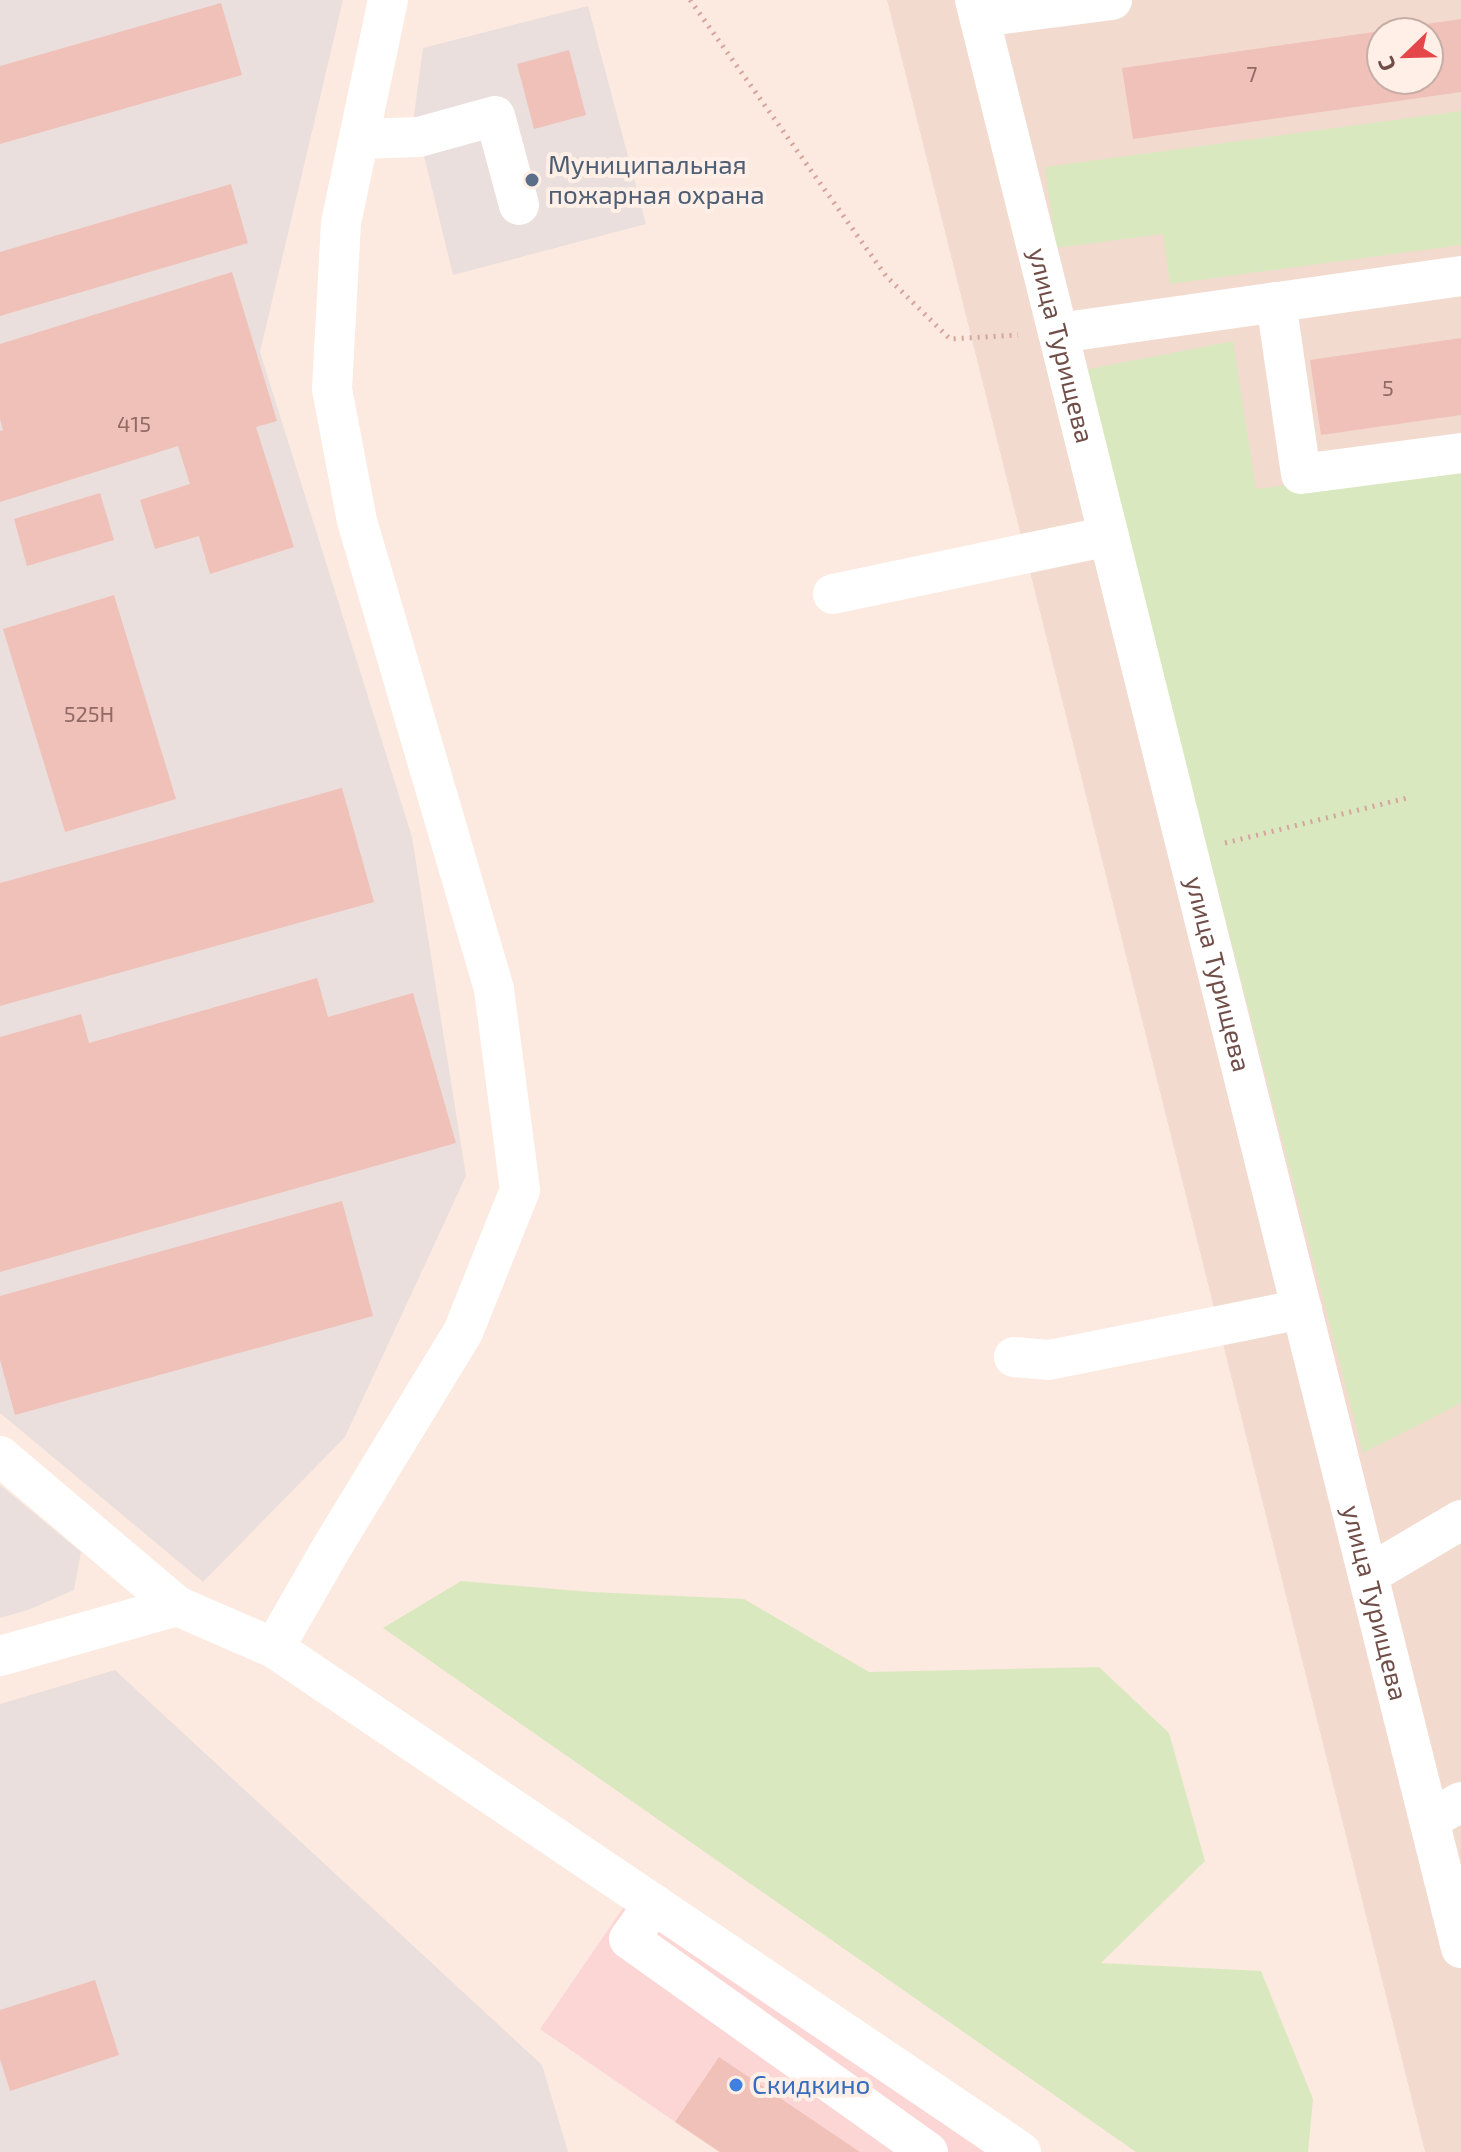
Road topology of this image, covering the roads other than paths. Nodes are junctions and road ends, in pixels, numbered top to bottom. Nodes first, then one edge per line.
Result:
1 (388, 0) edge
2 (1112, 0) edge
3 (978, 9) edge
4 (359, 139) junction
5 (519, 205) dead end
6 (1461, 276) edge
7 (1276, 302) junction
8 (1059, 333) junction
9 (1461, 453) edge
10 (1109, 536) junction
11 (833, 594) dead end
12 (1302, 1309) junction
13 (1014, 1357) dead end
14 (0, 1456) edge
15 (1461, 1520) edge
16 (1368, 1575) junction
17 (177, 1606) junction
18 (274, 1648) junction
19 (0, 1656) edge
20 (1445, 1811) edge
21 (654, 1904) junction
22 (1461, 1948) edge
23 (1015, 2150) edge
24 (928, 2152) edge

1 - 4 street
2 - 3 street
3 - 8 street, улица Турищева
4 - 5 street
4 - 18 street
6 - 7 street
7 - 8 street
7 - 9 street
8 - 10 street, улица Турищева
10 - 11 street
10 - 12 street, улица Турищева
12 - 13 street
12 - 16 street, улица Турищева
14 - 17 street
15 - 16 street
16 - 20 street, улица Турищева
17 - 18 street
17 - 19 street
18 - 21 street
20 - 22 street, улица Турищева
21 - 23 street
21 - 24 street

